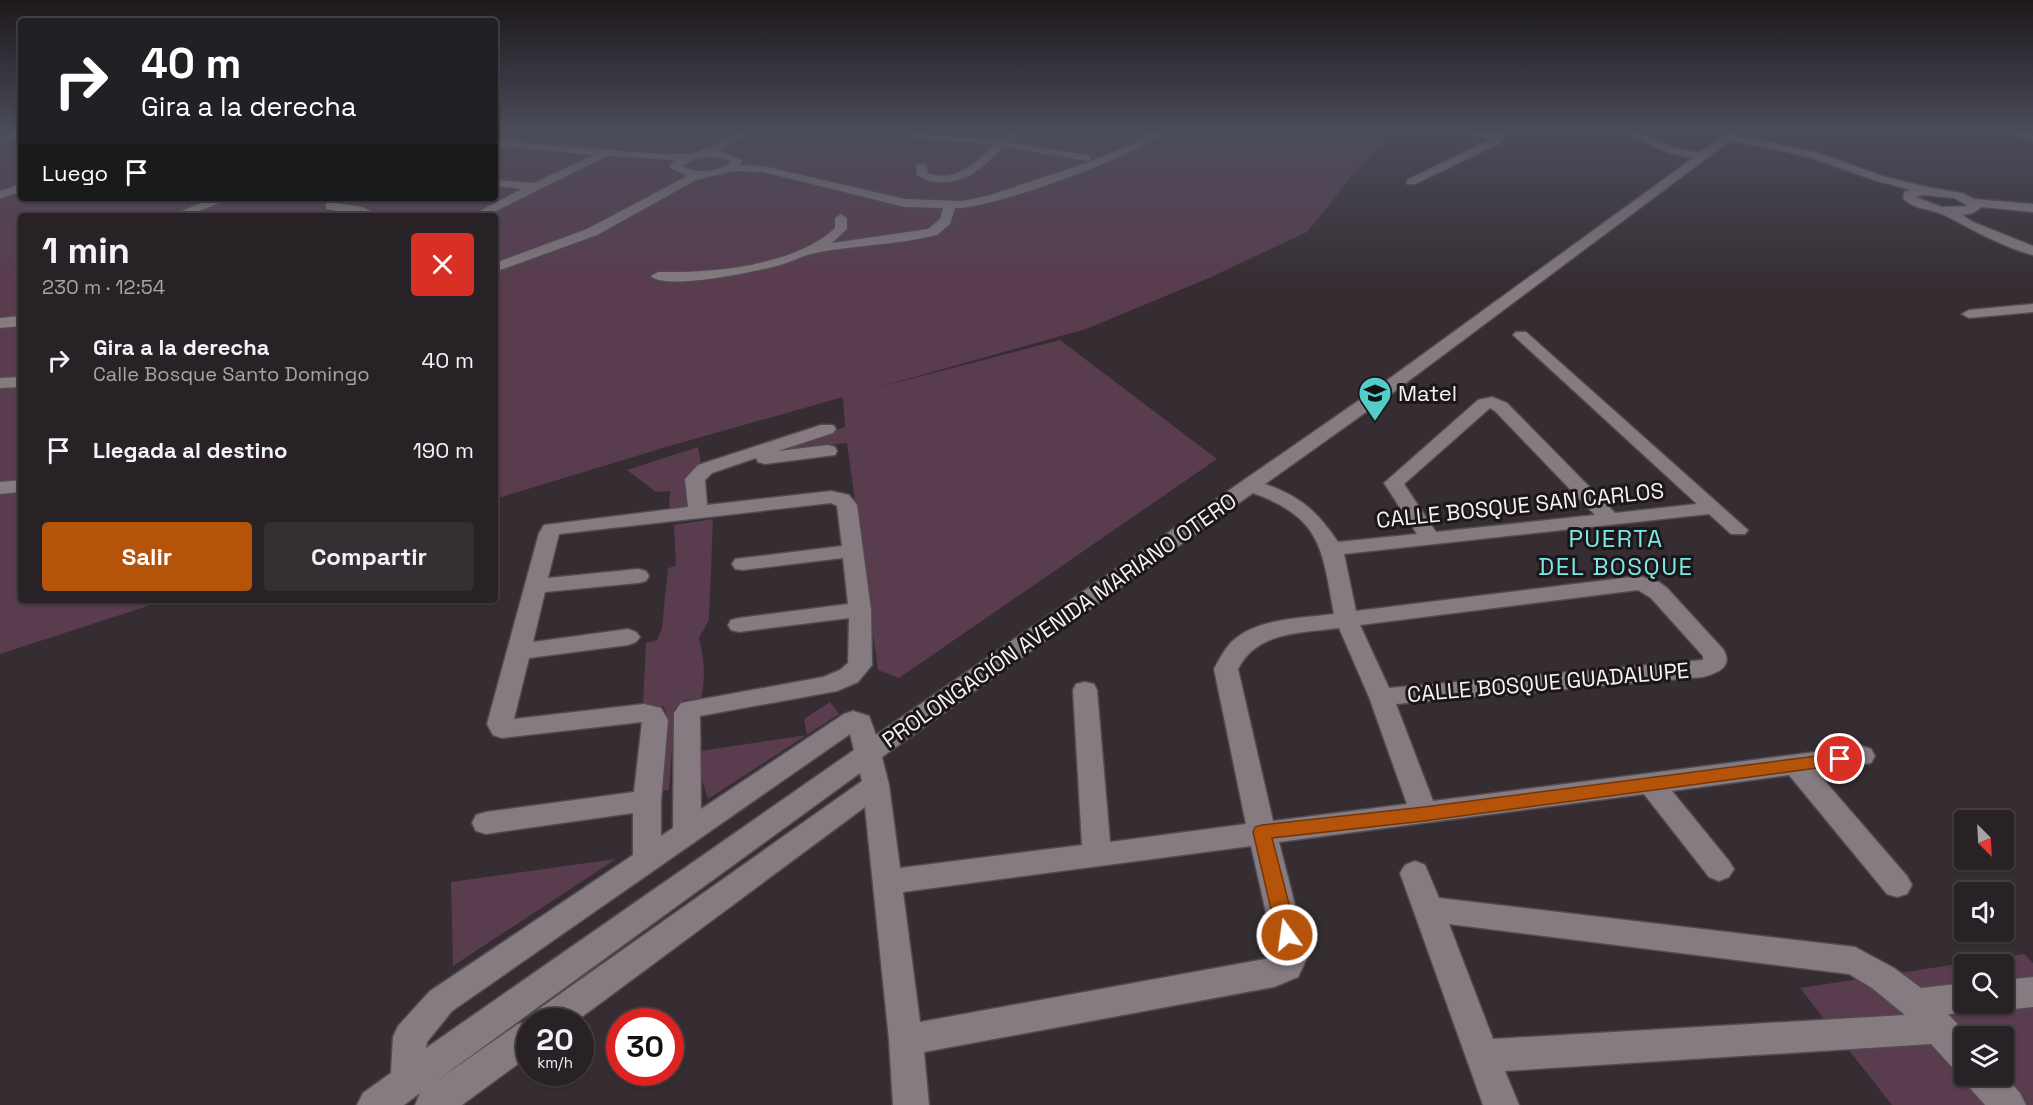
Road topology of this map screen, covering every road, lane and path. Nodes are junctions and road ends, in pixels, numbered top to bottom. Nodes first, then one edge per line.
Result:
1 (549, 182) edge
2 (662, 182) edge
3 (685, 182) edge
4 (813, 182) edge
5 (834, 182) edge
6 (1025, 182) edge
7 (1041, 182) edge
8 (1666, 182) edge
9 (1681, 182) edge
10 (1876, 182) edge
11 (1896, 182) edge
12 (498, 183) edge
13 (538, 187) junction
14 (18, 188) edge
15 (1657, 188) junction
16 (1932, 192) junction
17 (0, 195) edge
18 (1909, 195) junction
19 (217, 201) edge
20 (1971, 202) junction
21 (330, 206) dead end
22 (943, 206) junction
23 (2033, 208) edge
24 (1945, 210) junction
25 (183, 213) edge
26 (366, 213) edge
27 (482, 213) edge
28 (841, 218) dead end
29 (830, 238) junction
30 (852, 244) junction
31 (2033, 251) edge
32 (807, 252) junction
33 (498, 259) edge
34 (498, 267) edge
35 (658, 276) dead end
36 (2033, 308) edge
37 (1969, 314) dead end
38 (18, 321) edge
39 (0, 323) edge
40 (1521, 335) dead end
41 (18, 381) edge
42 (0, 383) edge
43 (18, 392) edge
44 (0, 394) edge
45 (827, 429) dead end
46 (828, 451) dead end
47 (719, 463) junction
48 (18, 479) edge
49 (0, 481) edge
50 (1250, 485) junction
51 (18, 486) edge
52 (0, 489) edge
53 (1713, 508) junction
54 (698, 512) junction
55 (1610, 519) junction
56 (1738, 530) dead end
57 (1430, 538) junction
58 (1332, 549) junction
59 (852, 551) junction
60 (742, 564) dead end
61 (638, 576) dead end
62 (535, 586) junction
63 (860, 610) junction
64 (1347, 621) junction
65 (739, 625) dead end
66 (628, 637) dead end
67 (520, 651) junction
68 (1085, 690) dead end
69 (1381, 697) junction
70 (869, 753) junction
71 (1862, 756) dead end
72 (1795, 764) junction
73 (1650, 783) junction
74 (876, 785) junction
75 (647, 801) junction
76 (1424, 814) junction
77 (486, 823) dead end
78 (1262, 832) junction
79 (687, 833) junction
80 (1097, 855) junction
81 (647, 860) junction
82 (1719, 869) dead end
83 (1414, 873) dead end
84 (887, 882) junction
85 (1897, 885) dead end
86 (1426, 909) junction
87 (2033, 992) edge
88 (2014, 994) edge
89 (1954, 999) edge
90 (1916, 1003) junction
91 (567, 1008) edge
92 (1938, 1028) junction
93 (906, 1040) junction
94 (516, 1045) edge
95 (1954, 1045) edge
96 (1483, 1056) junction
97 (408, 1080) junction
98 (1991, 1086) edge
99 (375, 1105) edge
100 (432, 1105) edge
101 (911, 1105) edge
102 (1501, 1105) edge
103 (2008, 1105) edge

1 - 13 street
2 - 33 street
3 - 34 street
4 - 22 street
5 - 6 street
7 - 22 street
8 - 15 street, PROLONGACIÓN AVENIDA MARIANO OTERO
9 - 15 street
10 - 18 street
11 - 16 street
12 - 13 street
13 - 27 street
14 - 17 street
15 - 50 street, PROLONGACIÓN AVENIDA MARIANO OTERO
16 - 18 street
16 - 20 street
18 - 24 street
19 - 25 street
20 - 23 street
20 - 24 street
21 - 26 street
22 - 30 street
24 - 31 street
28 - 29 street
29 - 30 street
29 - 32 street
30 - 32 street
32 - 35 street
36 - 37 street
38 - 39 street
40 - 53 street
41 - 42 street
43 - 44 street
45 - 47 street
46 - 47 street
47 - 54 street
48 - 49 street
50 - 58 street
50 - 70 street, PROLONGACIÓN AVENIDA MARIANO OTERO
51 - 52 street
53 - 55 street, CALLE BOSQUE SAN CARLOS
53 - 56 street
54 - 59 street
54 - 62 street
55 - 57 street, CALLE BOSQUE SAN CARLOS
55 - 57 street
57 - 58 street, CALLE BOSQUE SAN CARLOS
58 - 64 street
59 - 60 street
59 - 63 street
61 - 62 street
62 - 67 street
63 - 65 street
63 - 79 street
64 - 69 street
64 - 69 street, CALLE BOSQUE GUADALUPE
64 - 78 street
66 - 67 street
67 - 75 street
68 - 80 street
69 - 76 street
70 - 74 street
70 - 79 street
70 - 97 street, PROLONGACIÓN AVENIDA MARIANO OTERO
71 - 72 street
72 - 73 street
72 - 85 street
73 - 76 street
73 - 82 street
74 - 84 street
74 - 91 street
75 - 77 street
75 - 81 street
76 - 78 street
78 - 80 street
78 - 93 street
79 - 81 street
80 - 84 street
81 - 97 street
83 - 86 street
84 - 93 street
86 - 90 street
86 - 96 street
87 - 88 street
89 - 90 street
90 - 92 street
92 - 95 street
92 - 96 street
93 - 101 street
94 - 100 street
96 - 102 street
97 - 99 street, PROLONGACIÓN AVENIDA MARIANO OTERO
98 - 103 street

